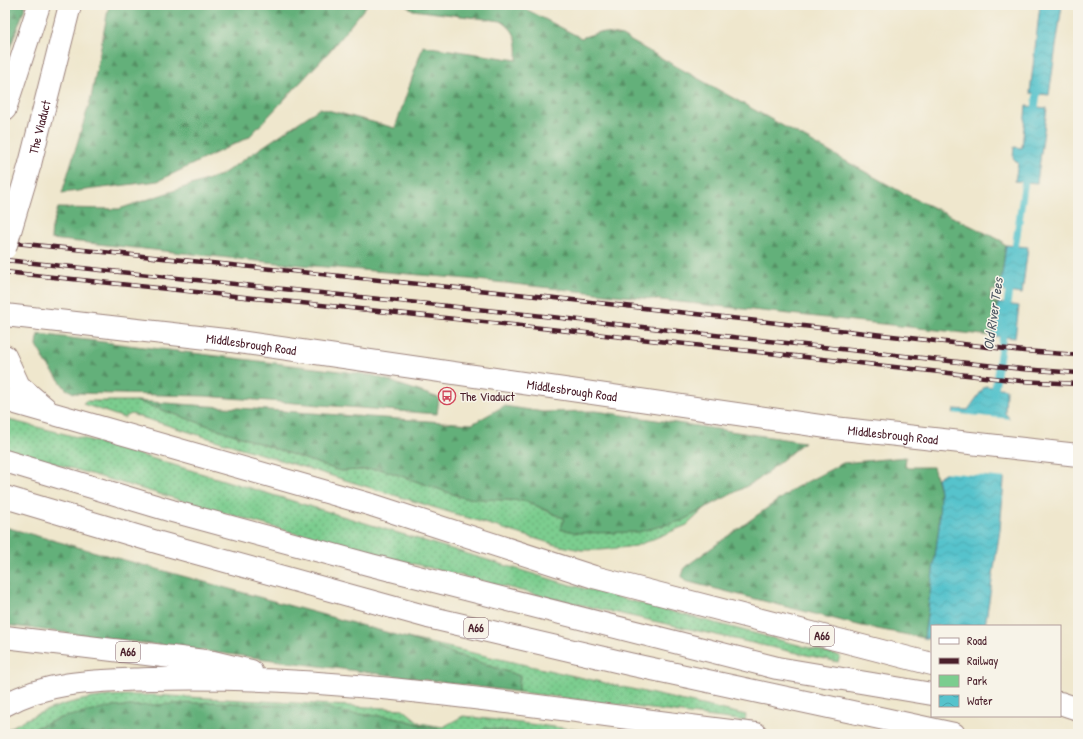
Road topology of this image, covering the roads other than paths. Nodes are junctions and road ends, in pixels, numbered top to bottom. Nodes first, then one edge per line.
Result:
1 (39, 5) edge
2 (70, 5) edge
3 (5, 109) edge
4 (5, 248) edge
5 (5, 315) edge
6 (5, 356) edge
7 (5, 400) edge
8 (50, 412) junction
9 (1078, 455) edge
10 (5, 461) edge
11 (5, 497) edge
12 (5, 637) edge
13 (931, 664) edge
14 (305, 683) junction
15 (931, 694) edge
16 (13, 700) edge
17 (1061, 703) edge
18 (1078, 709) edge
19 (1061, 715) edge
20 (1078, 717) edge
21 (756, 734) edge
22 (954, 734) edge

1 - 3 main road
2 - 4 main road, The Viaduct, bridge
5 - 9 main road, Middlesbrough Road
6 - 8 main road
7 - 8 main road, A66
8 - 13 main road, A66
10 - 15 main road
11 - 22 main road, A66
12 - 14 main road, A66
14 - 16 main road
14 - 21 main road, A66
17 - 18 main road
19 - 20 main road

